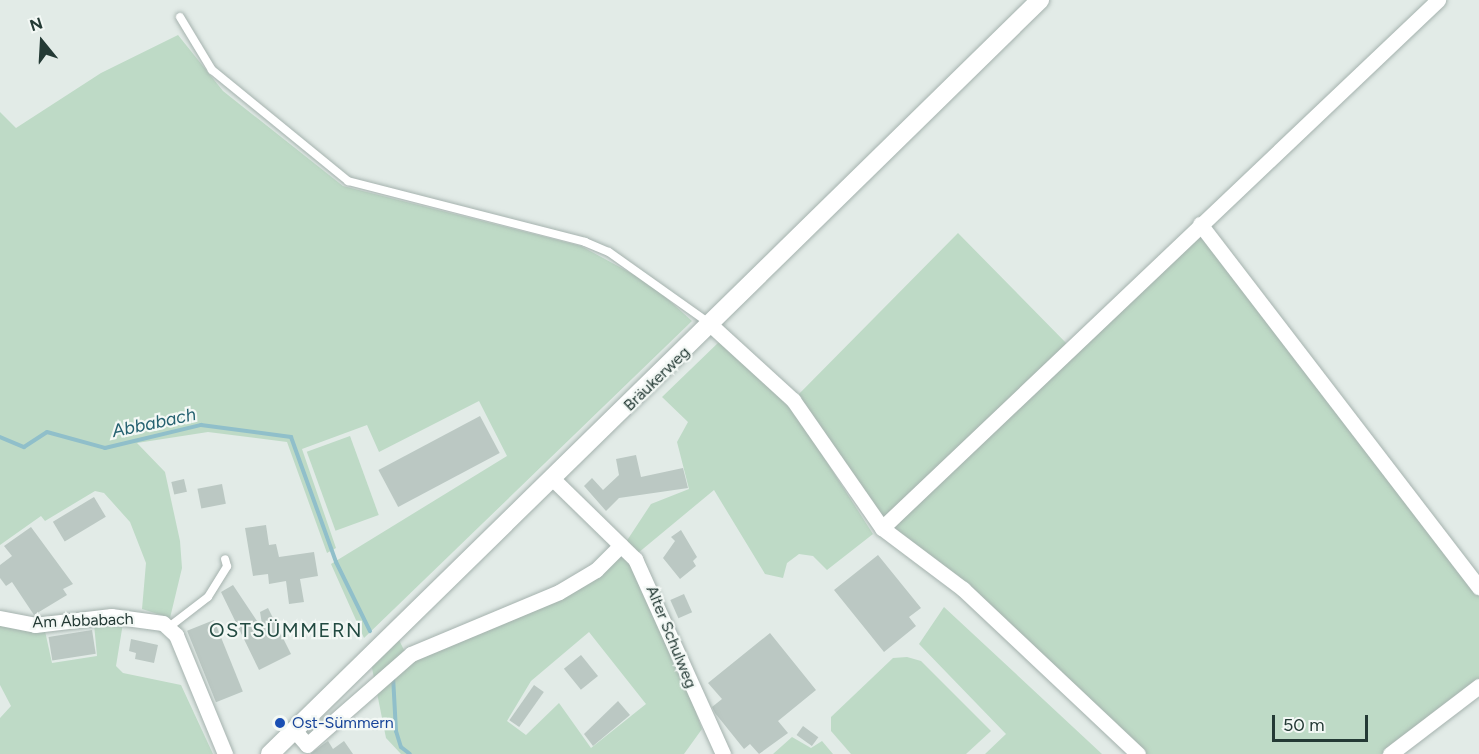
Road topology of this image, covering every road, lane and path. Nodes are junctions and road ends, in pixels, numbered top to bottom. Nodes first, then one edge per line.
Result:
1 (1040, 0) edge
2 (1438, 0) edge
3 (180, 17) dead end
4 (1200, 224) junction
5 (712, 326) junction
6 (553, 479) junction
7 (882, 528) junction
8 (621, 545) junction
9 (225, 559) dead end
10 (1479, 587) edge
11 (0, 618) edge
12 (169, 627) junction
13 (1479, 686) edge
14 (295, 731) junction
15 (303, 750) edge
16 (225, 754) edge
17 (270, 754) edge
18 (723, 754) edge
19 (1138, 754) edge
20 (1390, 754) edge

1 - 5 main road, Bräukerweg
2 - 4 street
3 - 5 lane
4 - 7 street
4 - 10 street
5 - 6 main road, Bräukerweg
5 - 7 street
6 - 8 street, Alter Schulweg
6 - 14 main road, Bräukerweg
7 - 19 street
8 - 15 street
8 - 18 street, Alter Schulweg
9 - 12 lane
11 - 12 street, Am Abbabach
12 - 16 street
13 - 20 street
14 - 15 street
14 - 17 main road, Bräukerweg

